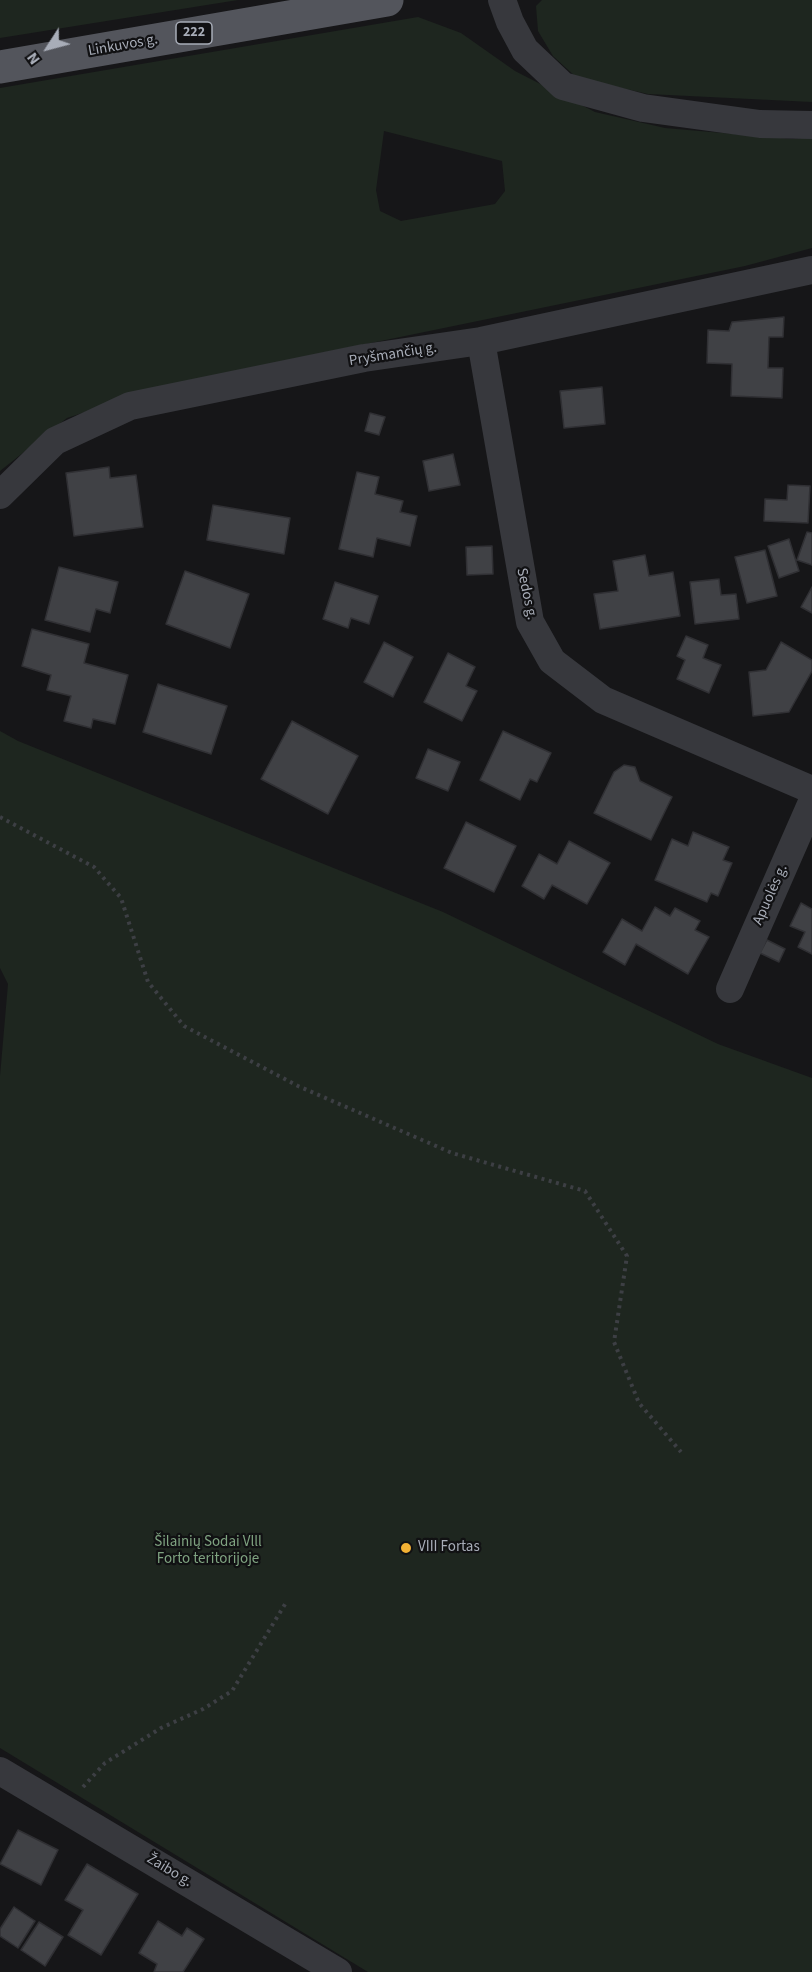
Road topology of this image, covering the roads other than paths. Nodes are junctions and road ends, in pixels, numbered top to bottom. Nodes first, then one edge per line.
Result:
1 (387, 0) edge
2 (502, 0) edge
3 (0, 67) edge
4 (812, 125) edge
5 (812, 270) edge
6 (481, 341) junction
7 (0, 495) edge
8 (812, 790) edge
9 (812, 802) edge
10 (730, 989) dead end
11 (0, 1771) edge
12 (338, 1972) edge

1 - 3 main road, Linkuvos g. / 222
2 - 4 street
5 - 6 street, Pryšmančių g.
6 - 7 street, Pryšmančių g.
6 - 8 street, Sedos g.
9 - 10 street, Apuolės g.
11 - 12 street, Žaibo g.

